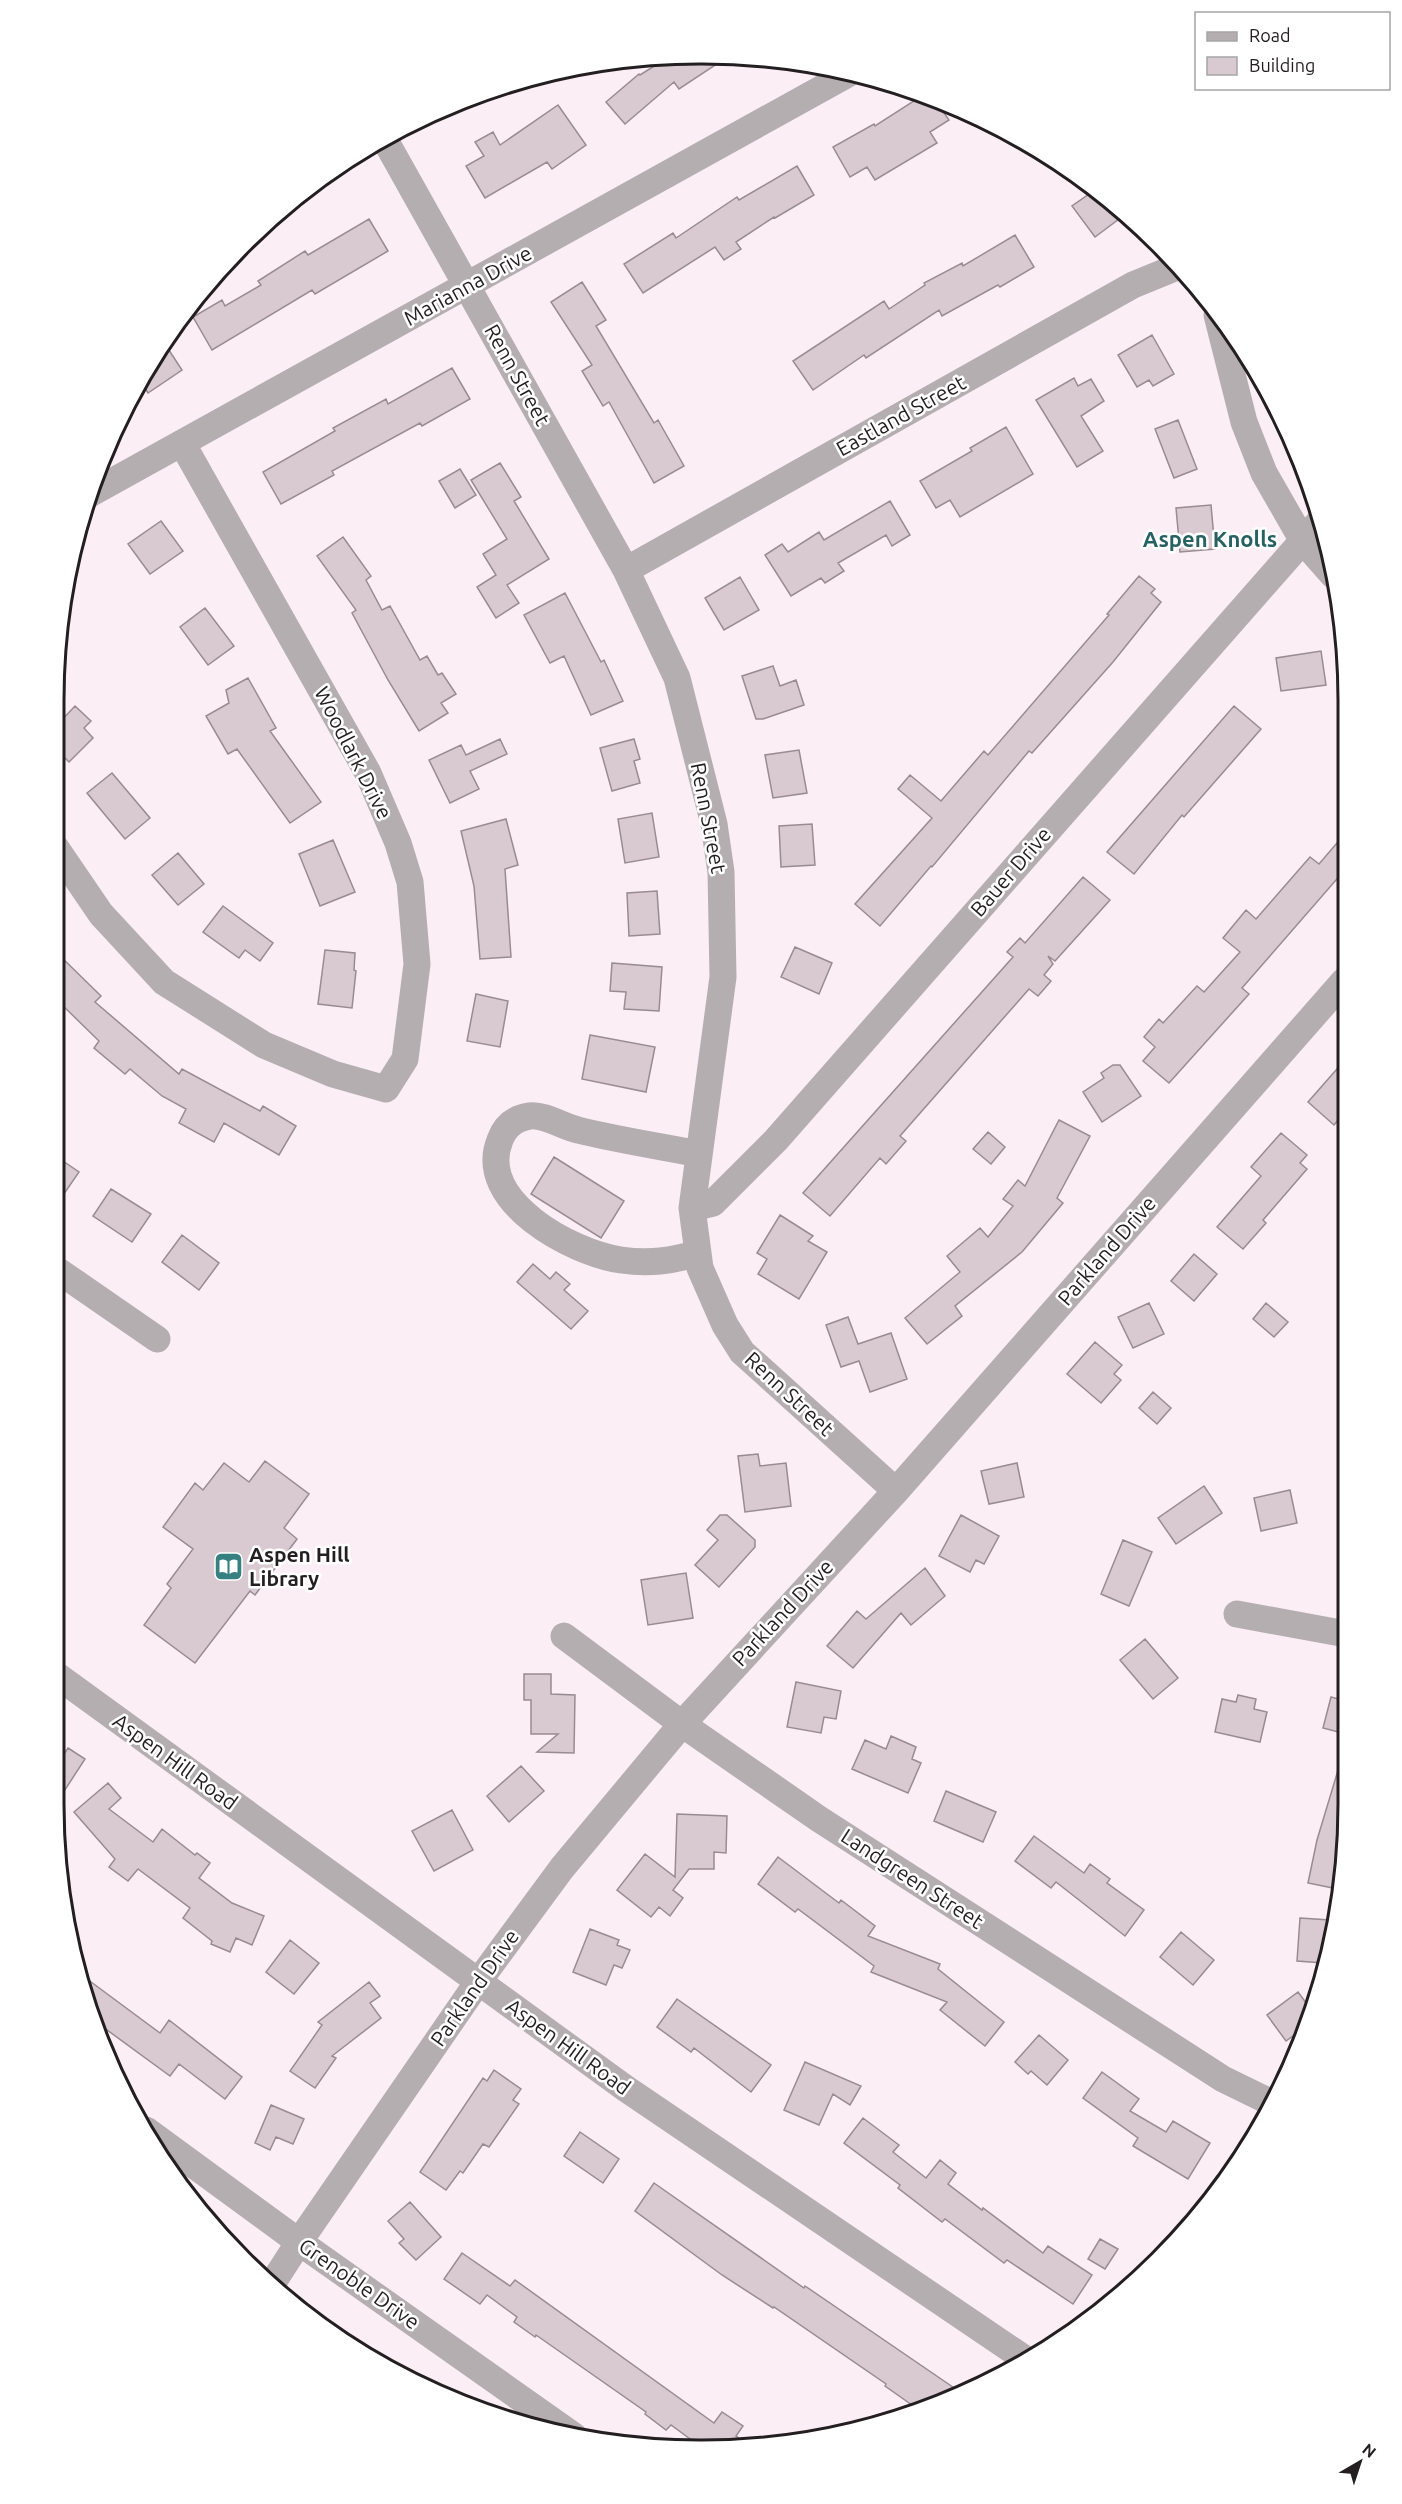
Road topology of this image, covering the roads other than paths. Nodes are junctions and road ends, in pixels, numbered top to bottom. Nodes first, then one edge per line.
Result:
1 (838, 80) edge
2 (389, 147) edge
3 (1169, 270) edge
4 (467, 287) junction
5 (1222, 337) edge
6 (182, 443) junction
7 (101, 488) edge
8 (1312, 531) edge
9 (626, 570) junction
10 (64, 860) edge
11 (1338, 988) edge
12 (699, 1154) junction
13 (692, 1208) junction
14 (698, 1253) junction
15 (64, 1275) edge
16 (157, 1339) dead end
17 (896, 1491) junction
18 (1237, 1614) dead end
19 (1338, 1633) edge
20 (564, 1636) dead end
21 (64, 1681) edge
22 (682, 1724) junction
23 (478, 1982) junction
24 (1264, 2099) edge
25 (163, 2143) edge
26 (299, 2242) junction
27 (276, 2277) edge
28 (1018, 2354) edge
29 (554, 2422) edge

1 - 4 street, Marianna Drive
2 - 4 street, Renn Street
3 - 9 street, Eastland Street
4 - 6 street, Marianna Drive
4 - 9 street, Renn Street
5 - 8 street
6 - 7 street, Marianna Drive
6 - 10 street, Woodlark Drive
8 - 13 street, Bauer Drive
9 - 12 street, Renn Street
11 - 17 street, Parkland Drive
12 - 13 street, Renn Street
12 - 14 street
13 - 14 street, Renn Street
14 - 17 street, Renn Street
15 - 16 street
17 - 22 street, Parkland Drive
18 - 19 street
20 - 22 street, Landgreen Street
21 - 23 street, Aspen Hill Road
22 - 23 street, Parkland Drive
22 - 24 street, Landgreen Street
23 - 26 street, Parkland Drive
23 - 28 street, Aspen Hill Road
25 - 26 street, Grenoble Drive
26 - 27 street, Parkland Drive
26 - 29 street, Grenoble Drive

